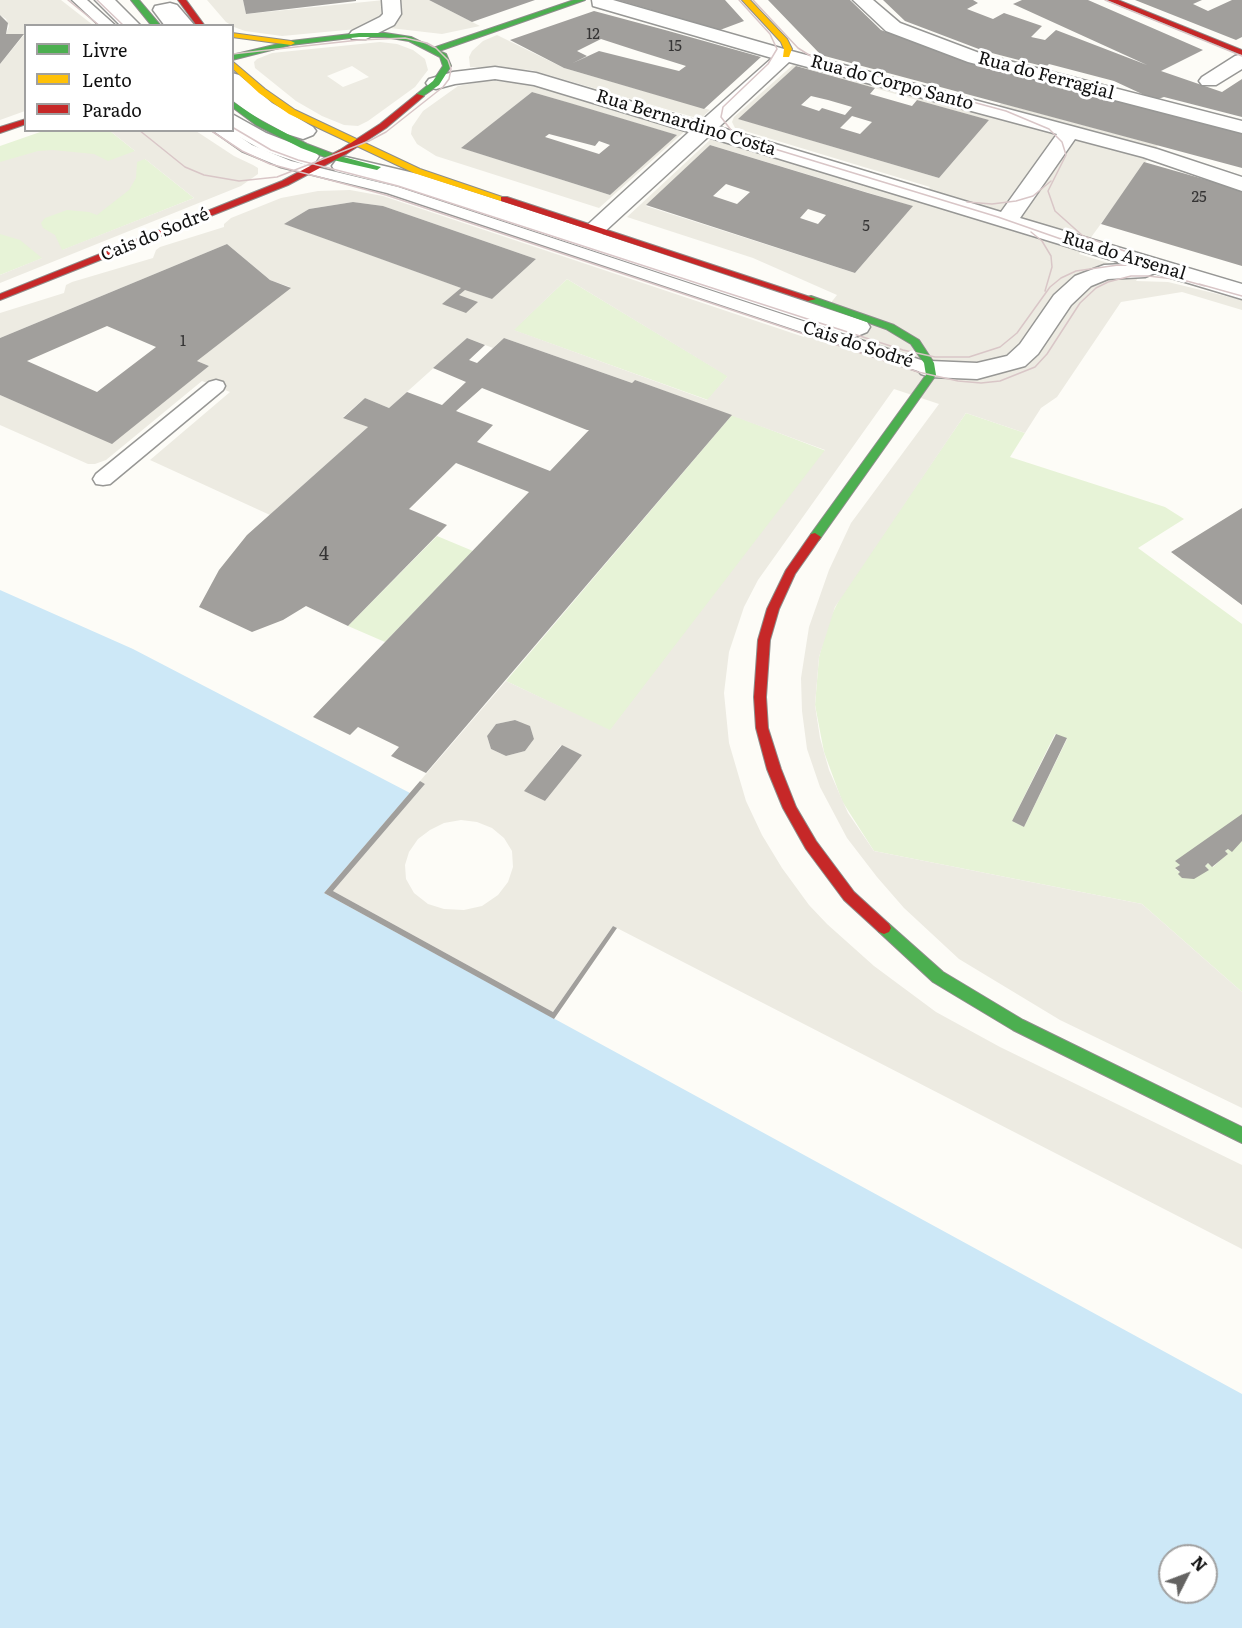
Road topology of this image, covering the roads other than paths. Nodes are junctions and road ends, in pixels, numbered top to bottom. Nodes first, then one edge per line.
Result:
1 (79, 0) edge
2 (104, 0) edge
3 (121, 0) edge
4 (135, 0) edge
5 (182, 0) edge
6 (391, 0) edge
7 (746, 0) edge
8 (862, 0) edge
9 (1111, 0) edge
10 (586, 1) edge
11 (193, 22) edge
12 (107, 24) edge
13 (130, 24) edge
14 (142, 24) edge
15 (155, 24) edge
16 (174, 24) edge
17 (234, 35) edge
18 (359, 35) junction
19 (291, 43) junction
20 (434, 50) junction
21 (1242, 53) edge
22 (786, 55) junction
23 (234, 57) edge
24 (1242, 60) edge
25 (234, 65) edge
26 (234, 81) edge
27 (1209, 81) dead end
28 (435, 83) junction
29 (234, 91) edge
30 (234, 104) edge
31 (234, 121) edge
32 (24, 122) edge
33 (234, 126) edge
34 (1242, 127) edge
35 (705, 129) junction
36 (0, 130) edge
37 (1070, 131) junction
38 (222, 132) edge
39 (358, 143) junction
40 (1150, 153) junction
41 (333, 157) junction
42 (308, 171) junction
43 (1242, 172) edge
44 (407, 181) junction
45 (1242, 184) edge
46 (1007, 220) junction
47 (595, 229) junction
48 (1193, 278) junction
49 (1242, 292) edge
50 (0, 297) edge
51 (930, 369) junction
52 (216, 386) dead end
53 (103, 479) dead end
54 (1242, 1135) edge

1 - 12 lane
2 - 13 street
3 - 14 street
4 - 15 main road
5 - 11 main road
6 - 18 street
7 - 22 main road
8 - 34 street, Rua do Ferragial
9 - 21 main road
10 - 20 main road
10 - 22 street, Rua do Corpo Santo
11 - 16 street
17 - 19 main road
18 - 19 main road
18 - 20 main road
19 - 23 main road
20 - 28 main road
22 - 35 street
22 - 37 street, Rua do Corpo Santo
24 - 27 street
25 - 39 main road
26 - 29 street
28 - 35 street, Rua Bernardino Costa
28 - 39 main road, Cais do Sodré
30 - 41 main road
31 - 33 street
32 - 36 main road
35 - 46 street, Rua Bernardino Costa
35 - 47 street
37 - 40 street, Rua do Corpo Santo
37 - 46 street
38 - 42 lane
39 - 41 main road, Cais do Sodré
39 - 44 main road
40 - 43 street
40 - 45 street
41 - 42 main road, Cais do Sodré
41 - 44 main road
42 - 44 lane
42 - 50 main road, Cais do Sodré
44 - 44 street
44 - 47 main road, Cais do Sodré
44 - 51 lane, Cais do Sodré
46 - 48 street, Rua do Arsenal
47 - 51 main road, Cais do Sodré
48 - 49 street, Rua do Arsenal
48 - 51 street
51 - 54 main road
52 - 53 lane

